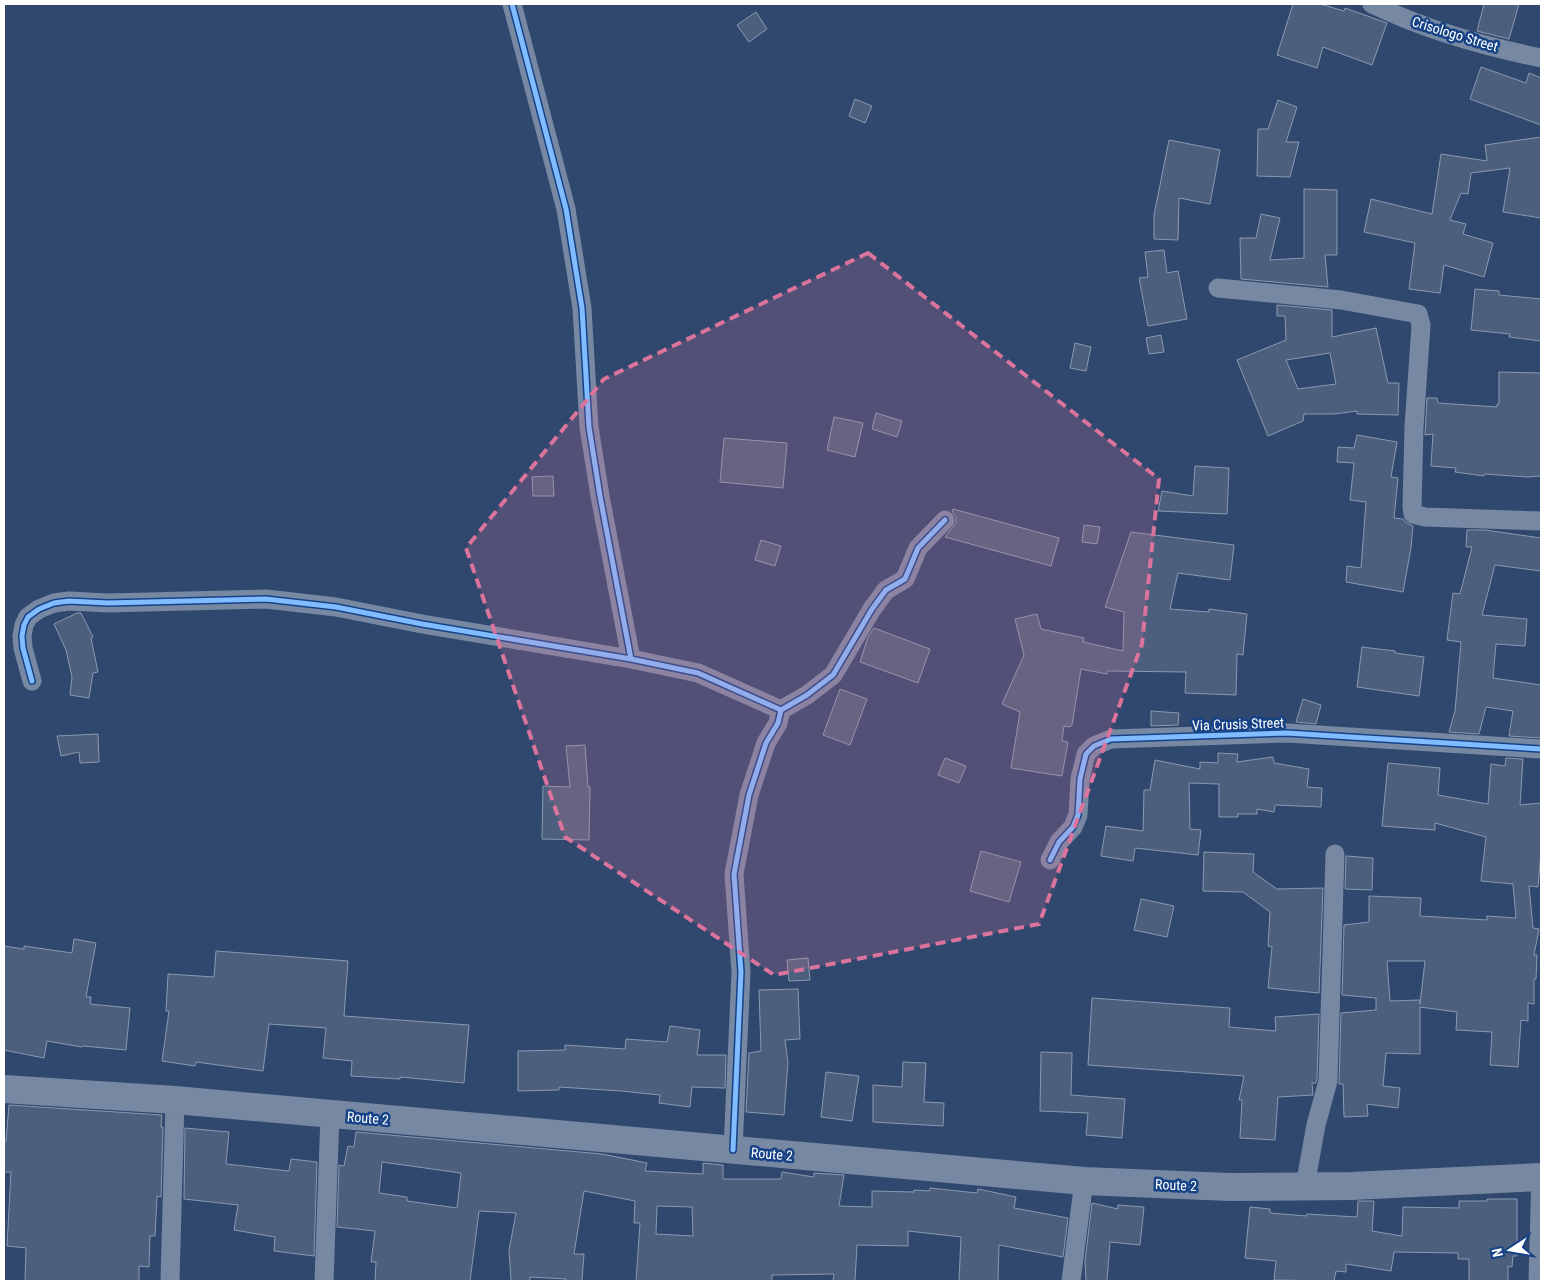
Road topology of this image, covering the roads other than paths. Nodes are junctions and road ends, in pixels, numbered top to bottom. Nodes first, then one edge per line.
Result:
1 (512, 4) edge
2 (1372, 4) edge
3 (1541, 58) edge
4 (1218, 288) dead end
5 (945, 520) dead end
6 (1541, 521) edge
7 (631, 659) junction
8 (32, 681) dead end
9 (781, 710) junction
10 (1541, 749) edge
11 (1335, 854) dead end
12 (1050, 860) dead end
13 (4, 1089) edge
14 (175, 1100) junction
15 (330, 1114) junction
16 (733, 1150) junction
17 (1541, 1176) edge
18 (1084, 1181) junction
19 (1305, 1186) junction
20 (170, 1281) edge
21 (324, 1281) edge
22 (1072, 1281) edge
23 (1538, 1281) edge

1 - 7 street
2 - 3 street, Crisologo Street
4 - 6 street
5 - 9 street
7 - 8 street
7 - 9 street
9 - 16 street
10 - 12 street, Via Crusis Street
11 - 19 street
13 - 14 highway, Route 2
14 - 15 highway, Route 2
14 - 20 street
15 - 16 highway, Route 2
15 - 21 street
16 - 18 highway, Route 2
17 - 19 highway, Route 2
17 - 23 street
18 - 19 highway, Route 2
18 - 22 street

